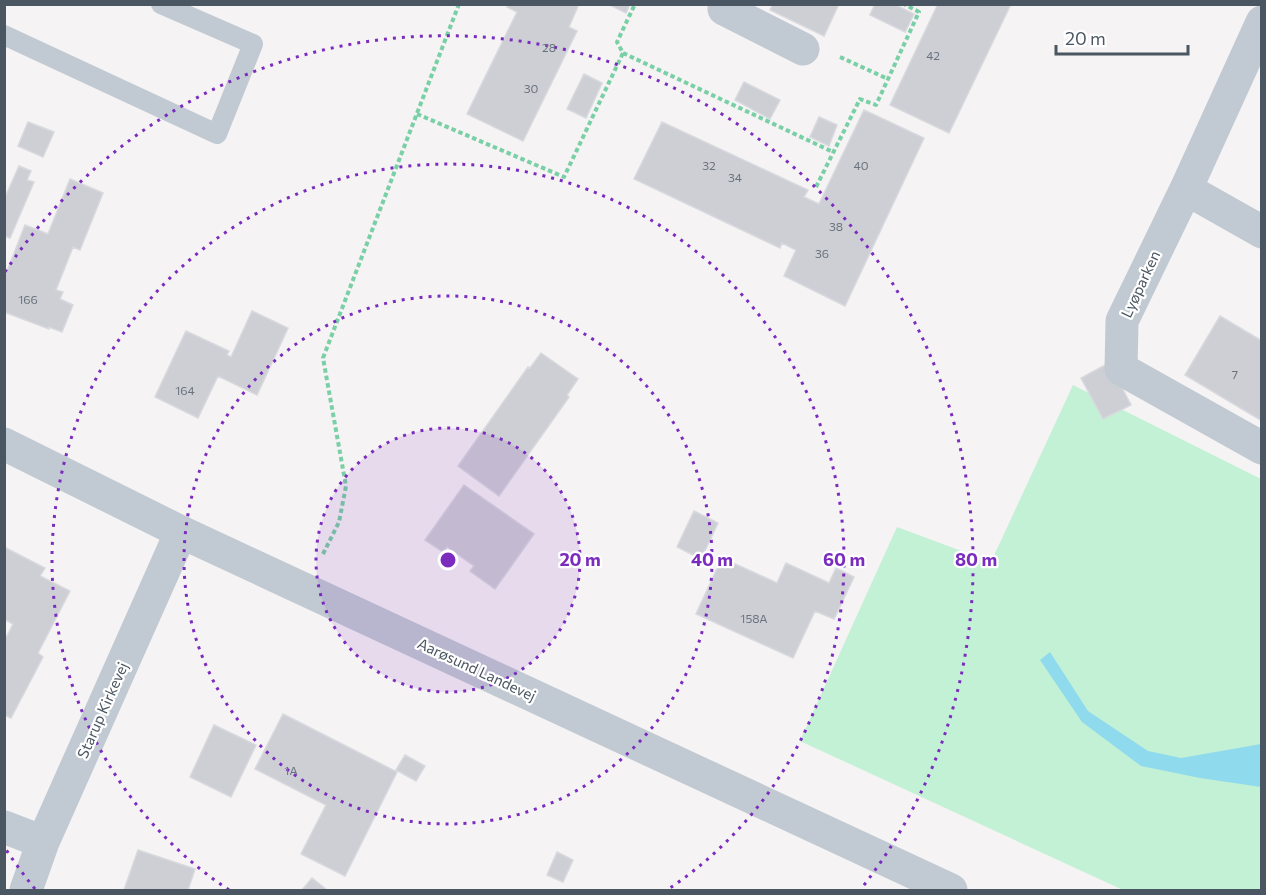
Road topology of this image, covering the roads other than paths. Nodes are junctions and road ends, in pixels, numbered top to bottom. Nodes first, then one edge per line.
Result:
1 (161, 4) edge
2 (726, 4) edge
3 (1262, 22) edge
4 (4, 35) edge
5 (803, 49) road end
6 (1186, 189) junction
7 (1262, 232) edge
8 (4, 444) edge
9 (1262, 448) edge
10 (181, 532) junction
11 (4, 827) edge
12 (44, 842) junction
13 (26, 891) edge
14 (951, 891) edge

1 - 4 lane
2 - 5 street
3 - 6 street, Lyøparken
6 - 7 street
6 - 9 street, Lyøparken
8 - 10 street, Aarøsund Landevej
10 - 12 street, Starup Kirkevej
10 - 14 street, Aarøsund Landevej
11 - 12 street
12 - 13 street, Starup Kirkevej

